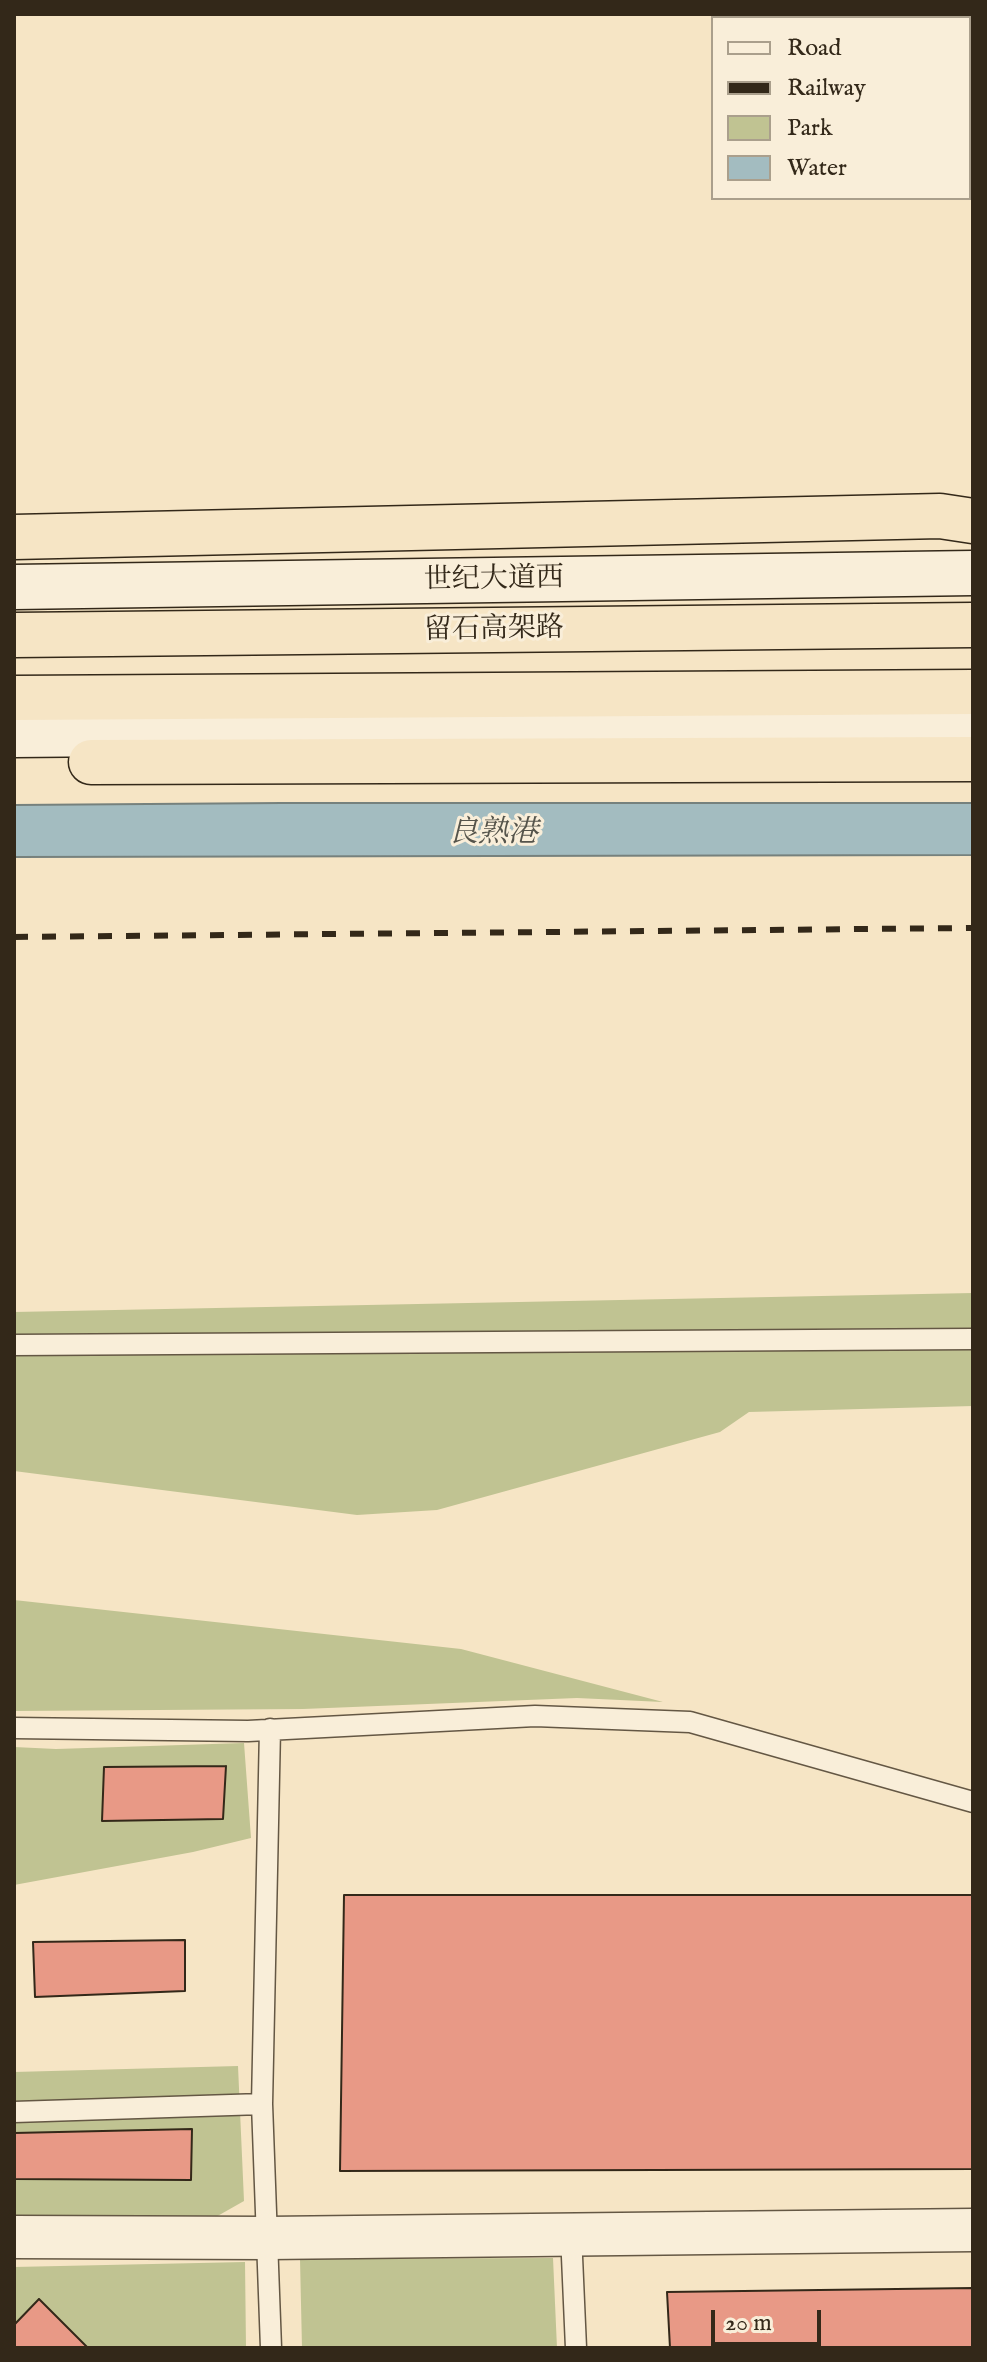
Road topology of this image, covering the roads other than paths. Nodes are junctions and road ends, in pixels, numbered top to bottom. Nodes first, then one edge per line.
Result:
1 (973, 521) edge
2 (14, 537) edge
3 (973, 573) edge
4 (14, 587) edge
5 (973, 625) edge
6 (14, 635) edge
7 (973, 692) edge
8 (14, 698) edge
9 (973, 726) edge
10 (14, 735) edge
11 (14, 755) edge
12 (973, 759) edge
13 (91, 762) joint
14 (973, 1339) edge
15 (14, 1345) edge
16 (14, 1728) edge
17 (270, 1729) junction
18 (973, 1802) edge
19 (262, 2104) junction
20 (14, 2112) edge
21 (973, 2230) edge
22 (571, 2234) junction
23 (14, 2237) edge
24 (268, 2238) junction
25 (271, 2348) edge
26 (576, 2348) edge

1 - 2 highway
3 - 4 main road, 世纪大道西
5 - 6 highway, 留石高架路
7 - 8 highway
9 - 10 main road
11 - 13 main road
12 - 13 highway
14 - 15 lane
16 - 17 lane
17 - 18 lane
17 - 19 lane
19 - 20 lane
19 - 24 lane
21 - 22 street
22 - 24 street
22 - 26 lane
23 - 24 street
24 - 25 lane

